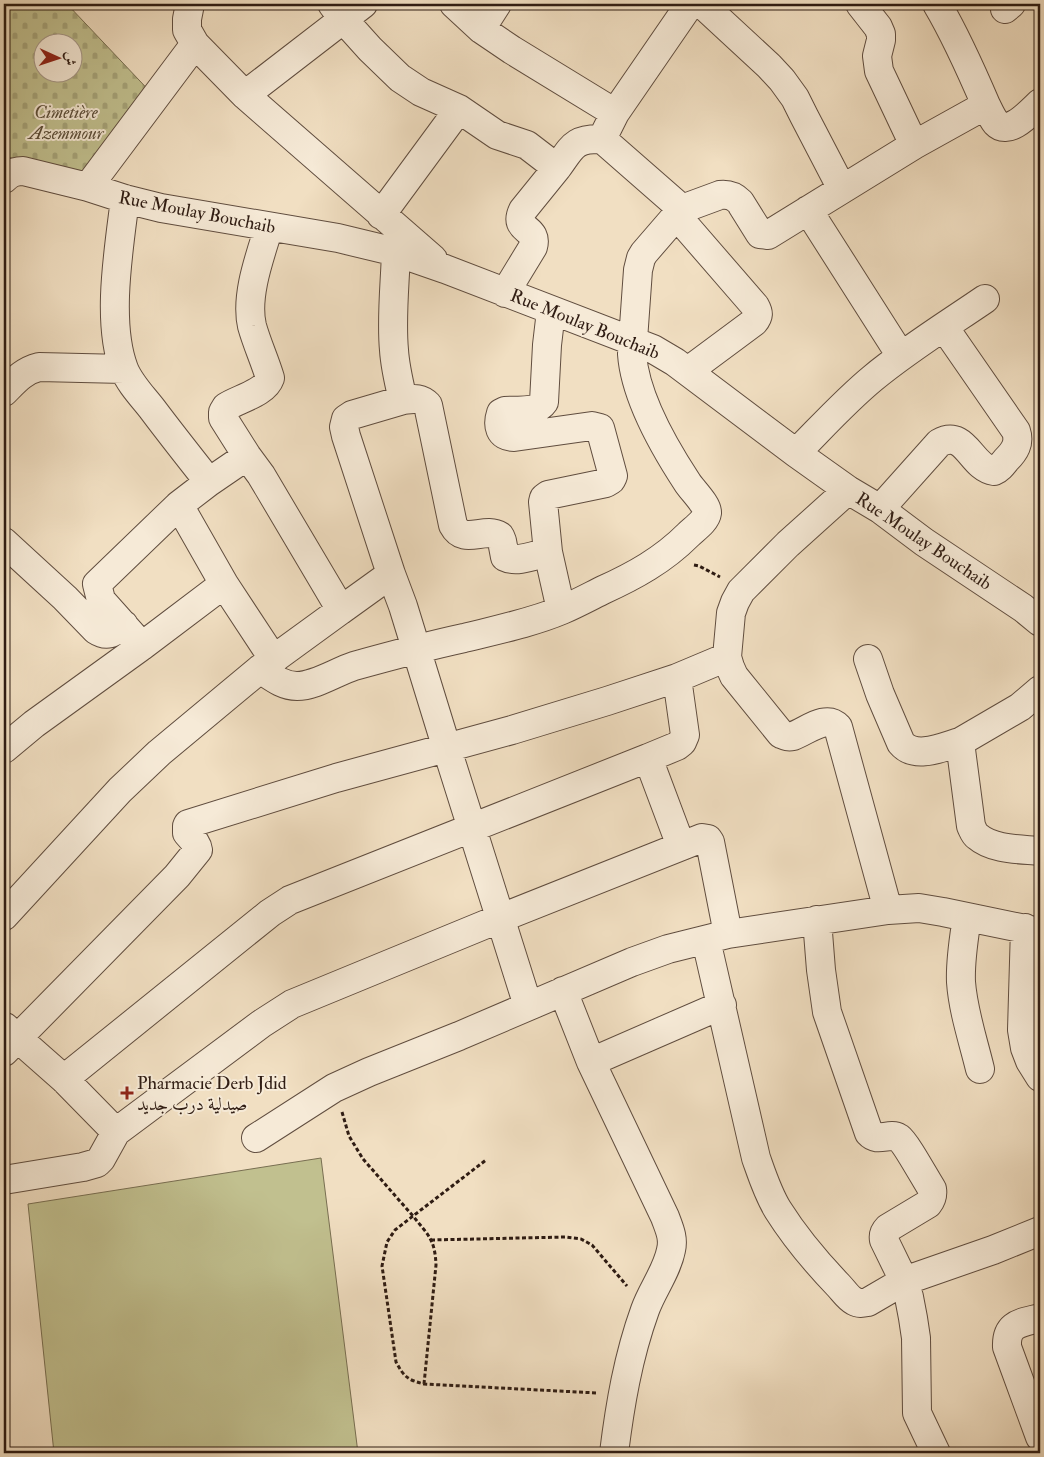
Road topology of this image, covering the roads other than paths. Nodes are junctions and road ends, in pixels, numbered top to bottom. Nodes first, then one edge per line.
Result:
1 (190, 4) edge
2 (454, 4) edge
3 (497, 4) edge
4 (860, 4) edge
5 (936, 4) edge
6 (688, 5) edge
7 (346, 9) edge
8 (481, 29) junction
9 (195, 44) junction
10 (246, 95) junction
11 (1040, 103) edge
12 (986, 105) junction
13 (459, 108) junction
14 (615, 112) junction
15 (602, 139) junction
16 (914, 146) junction
17 (557, 168) junction
18 (4, 179) edge
19 (88, 187) junction
20 (842, 189) junction
21 (125, 199) junction
22 (808, 210) junction
23 (679, 212) junction
24 (381, 214) junction
25 (269, 227) junction
26 (396, 252) junction
27 (445, 270) junction
28 (505, 293) junction
29 (985, 299) dead end
30 (551, 312) junction
31 (944, 327) junction
32 (633, 342) junction
33 (901, 356) junction
34 (124, 369) junction
35 (688, 370) junction
36 (4, 392) edge
37 (403, 400) junction
38 (796, 453) junction
39 (247, 456) junction
40 (209, 482) junction
41 (848, 490) junction
42 (180, 505) junction
43 (880, 509) junction
44 (4, 542) edge
45 (548, 552) junction
46 (392, 574) junction
47 (224, 584) junction
48 (340, 610) junction
49 (561, 610) junction
50 (1040, 622) edge
51 (124, 625) junction
52 (142, 646) junction
53 (416, 649) junction
54 (727, 657) junction
55 (868, 659) dead end
56 (267, 664) junction
57 (677, 678) junction
58 (1040, 690) edge
59 (960, 742) junction
60 (4, 748) edge
61 (447, 749) junction
62 (648, 758) junction
63 (472, 828) junction
64 (681, 846) junction
65 (1040, 851) edge
66 (888, 910) junction
67 (4, 916) edge
68 (967, 917) junction
69 (501, 918) junction
70 (818, 920) junction
71 (1033, 930) edge
72 (717, 937) junction
73 (563, 991) junction
74 (722, 1005) junction
75 (528, 1006) junction
76 (8, 1039) edge
77 (591, 1062) junction
78 (980, 1069) dead end
79 (1040, 1077) edge
80 (64, 1079) junction
81 (116, 1132) junction
82 (256, 1138) dead end
83 (4, 1180) edge
84 (1040, 1231) edge
85 (904, 1281) junction
86 (1040, 1318) edge
87 (1040, 1438) edge
88 (614, 1453) edge
89 (936, 1453) edge

1 - 9 street
2 - 8 street
3 - 8 street
4 - 16 street
5 - 12 street
6 - 14 street
6 - 20 street
7 - 10 street
7 - 13 street
8 - 14 street
9 - 10 street
9 - 19 street
10 - 24 street
11 - 12 street
12 - 16 street
13 - 17 street
13 - 24 street
14 - 15 street
15 - 17 street
15 - 23 street
16 - 20 street
17 - 28 street
18 - 19 street, Rue Moulay Bouchaib
19 - 21 street, Rue Moulay Bouchaib
20 - 22 street
21 - 25 street, Rue Moulay Bouchaib
21 - 34 street
22 - 23 street
22 - 33 street
23 - 32 street
23 - 35 street
24 - 27 street
25 - 26 street, Rue Moulay Bouchaib
25 - 39 street
26 - 27 street, Rue Moulay Bouchaib
26 - 37 street
27 - 28 street, Rue Moulay Bouchaib
28 - 30 street, Rue Moulay Bouchaib
29 - 31 street
30 - 32 street, Rue Moulay Bouchaib
30 - 45 street
31 - 33 street
31 - 43 street
32 - 35 street, Rue Moulay Bouchaib
32 - 49 street
33 - 38 street
34 - 36 street
34 - 40 street
35 - 38 street, Rue Moulay Bouchaib
37 - 45 street
37 - 46 street
38 - 41 street, Rue Moulay Bouchaib
39 - 40 street
39 - 48 street
40 - 42 street
41 - 43 street, Rue Moulay Bouchaib
41 - 54 street
42 - 47 street
42 - 51 street
43 - 50 street, Rue Moulay Bouchaib
44 - 51 street
45 - 49 street
46 - 48 street
46 - 53 street
47 - 52 street
47 - 56 street
48 - 56 street
49 - 53 street
51 - 52 street
52 - 60 street
53 - 56 street
53 - 61 street
54 - 57 street
54 - 66 street
55 - 59 street
56 - 67 street
57 - 61 street
57 - 62 street
58 - 59 street
59 - 65 street
61 - 63 street
61 - 76 street
62 - 63 street
62 - 64 street
63 - 69 street
63 - 80 street
64 - 69 street
64 - 72 street
66 - 68 street
66 - 70 street
68 - 71 street
68 - 78 street
69 - 75 street
69 - 81 street
70 - 72 street
70 - 85 street
71 - 79 street
72 - 73 street
72 - 74 street
73 - 75 street
73 - 77 street
74 - 77 street
74 - 85 street
75 - 82 street
76 - 80 street
77 - 88 street
80 - 81 street
81 - 83 street
84 - 85 street
85 - 89 street
86 - 87 street

